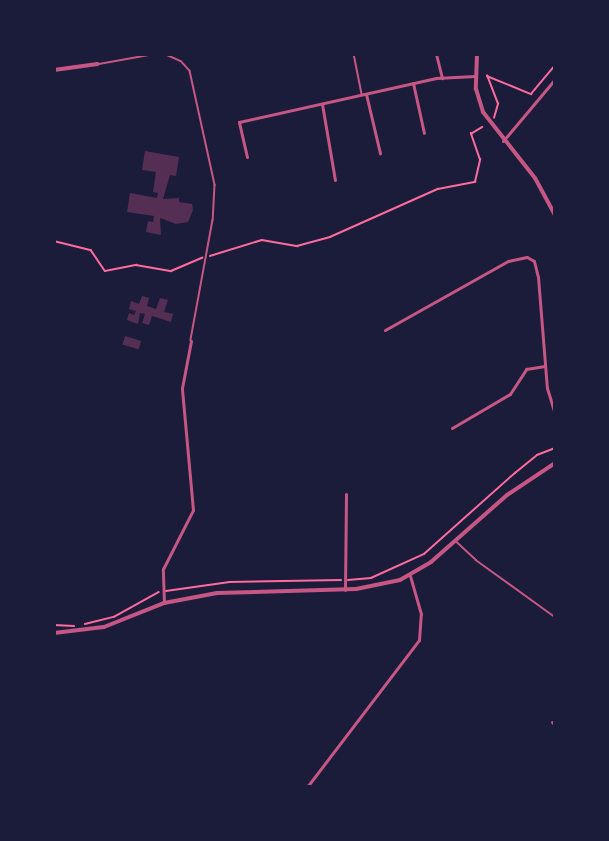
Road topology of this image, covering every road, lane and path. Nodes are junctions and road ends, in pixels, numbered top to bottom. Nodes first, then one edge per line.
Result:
1 (154, 54) edge
2 (165, 54) edge
3 (354, 54) edge
4 (436, 54) edge
5 (477, 54) edge
6 (98, 64) joint
7 (555, 65) edge
8 (54, 70) edge
9 (475, 76) junction
10 (442, 78) junction
11 (555, 79) edge
12 (413, 83) junction
13 (364, 94) junction
14 (322, 104) junction
15 (494, 118) dead end
16 (482, 127) dead end
17 (424, 133) dead end
18 (503, 141) junction
19 (380, 153) dead end
20 (247, 157) dead end
21 (335, 180) dead end
22 (555, 215) edge
23 (54, 241) edge
24 (215, 254) dead end
25 (195, 261) dead end
26 (385, 330) dead end
27 (191, 341) joint
28 (545, 366) junction
29 (555, 414) edge
30 (452, 428) dead end
31 (555, 448) edge
32 (555, 463) edge
33 (346, 494) dead end
34 (456, 541) junction
35 (410, 576) junction
36 (345, 580) junction
37 (345, 590) junction
38 (164, 603) junction
39 (555, 617) edge
40 (54, 633) edge
41 (307, 787) edge

1 - 6 lane
2 - 27 lane
3 - 13 lane
4 - 10 street
5 - 9 street
6 - 8 street
7 - 15 path
9 - 10 street
9 - 18 street
10 - 12 street
11 - 18 street
12 - 13 street
12 - 17 street
13 - 14 street
13 - 19 street
14 - 20 street
14 - 21 street
16 - 24 path
18 - 22 street
23 - 25 path
26 - 28 street
27 - 38 street
28 - 29 street
28 - 30 street
31 - 36 path
32 - 34 street
33 - 36 street
34 - 35 street
34 - 39 lane
35 - 37 street
35 - 41 street
36 - 37 street
37 - 38 street
38 - 40 street

